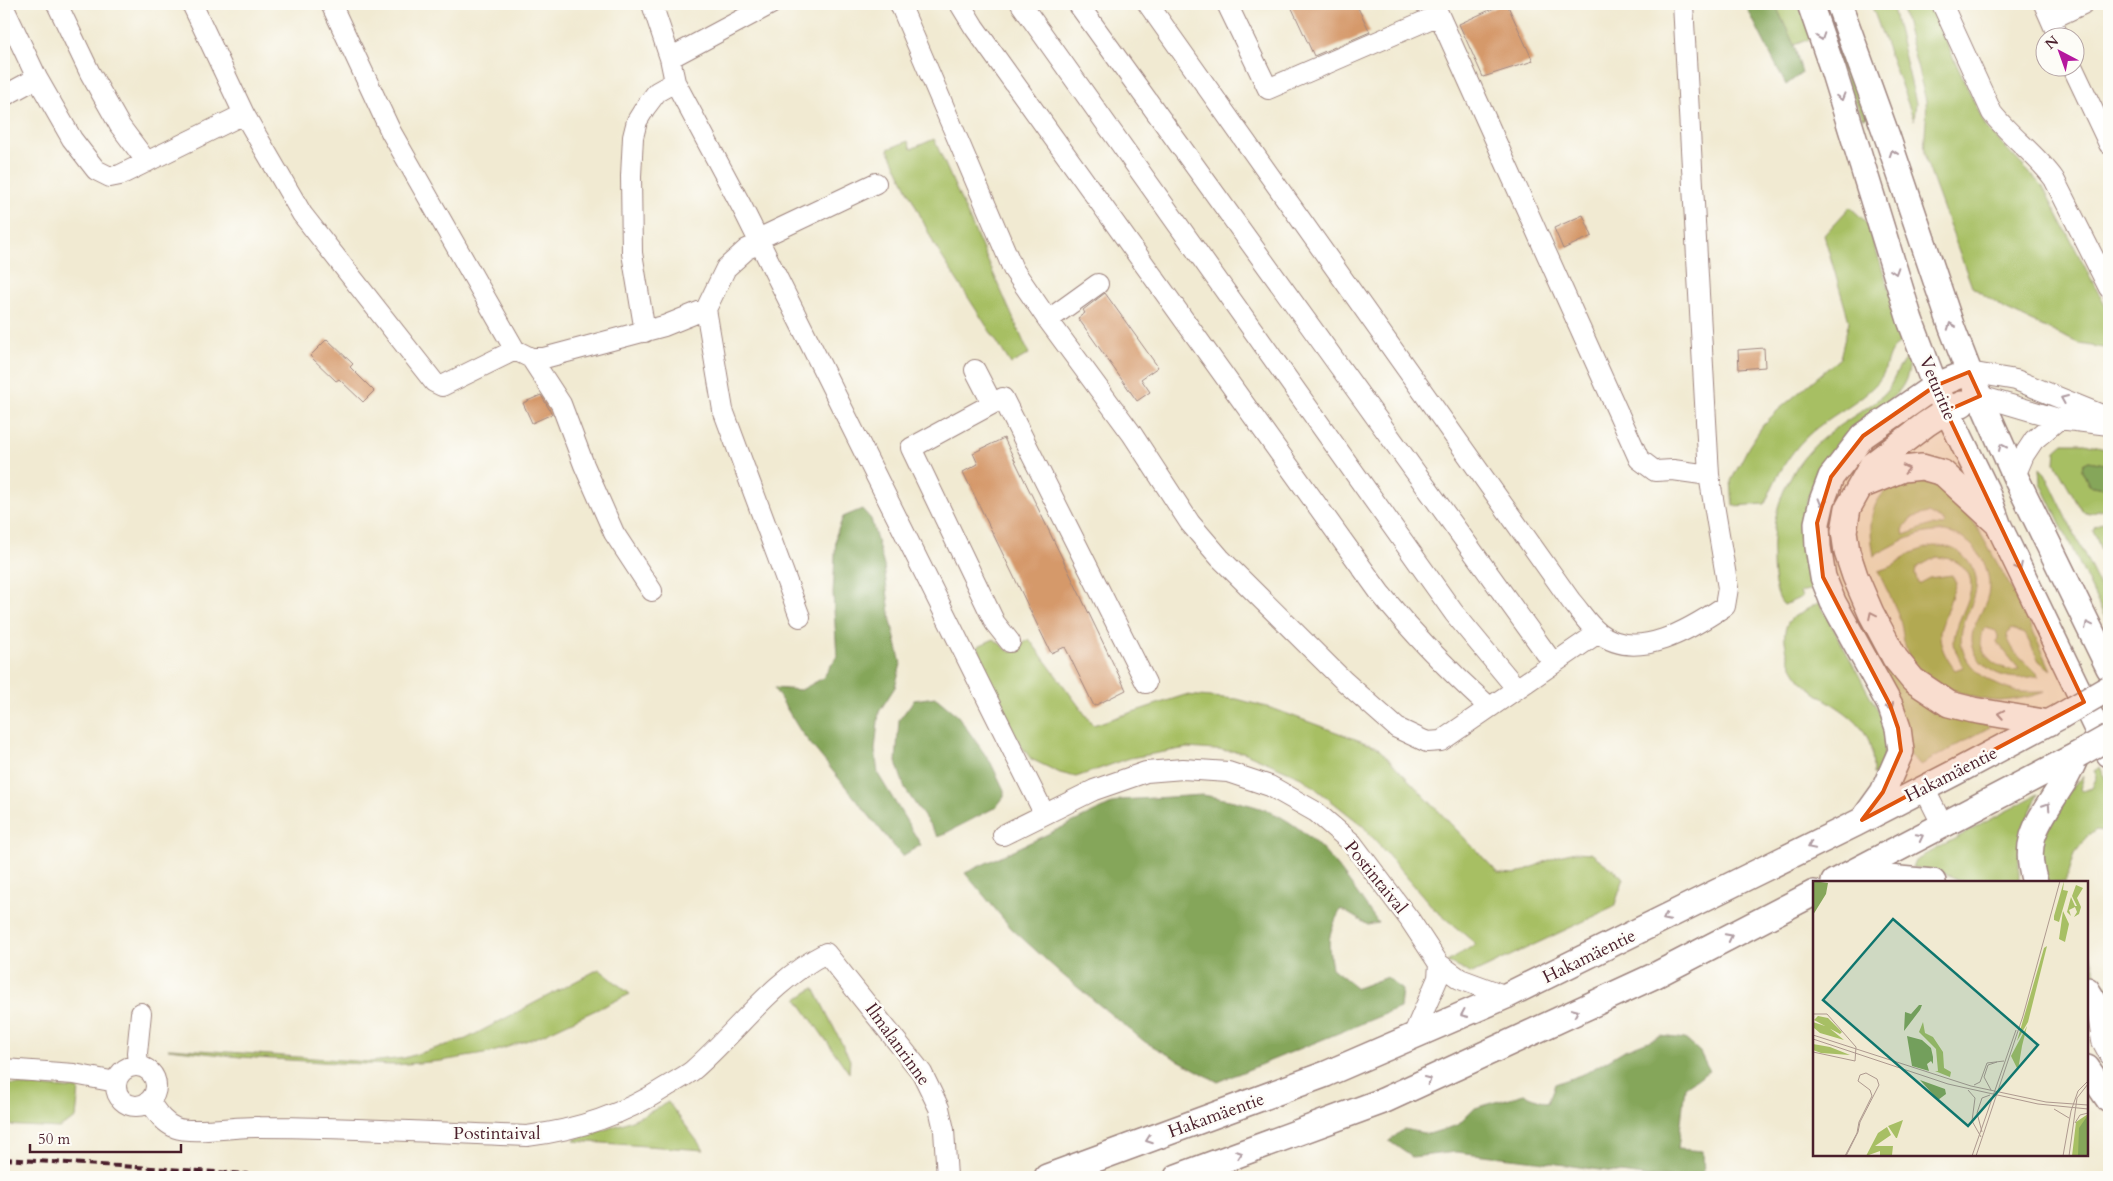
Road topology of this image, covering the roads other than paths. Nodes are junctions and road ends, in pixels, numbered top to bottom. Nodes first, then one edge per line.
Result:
1 (57, 4) edge
2 (192, 4) edge
3 (331, 4) edge
4 (652, 4) edge
5 (772, 4) edge
6 (900, 4) edge
7 (960, 4) edge
8 (1021, 4) edge
9 (1078, 4) edge
10 (1148, 4) edge
11 (1227, 4) edge
12 (1683, 4) edge
13 (1810, 4) edge
14 (1839, 4) edge
15 (1942, 4) edge
16 (2083, 4) edge
17 (4, 8) edge
18 (1436, 9) edge
19 (2047, 11) edge
20 (2055, 28) edge
21 (670, 58) junction
22 (37, 78) junction
23 (2079, 78) edge
24 (675, 82) junction
25 (4, 96) edge
26 (244, 114) junction
27 (2109, 144) edge
28 (147, 162) junction
29 (876, 183) dead end
30 (759, 241) junction
31 (1098, 284) dead end
32 (2109, 288) edge
33 (706, 309) junction
34 (1048, 320) junction
35 (645, 332) junction
36 (523, 354) junction
37 (975, 370) dead end
38 (1969, 372) junction
39 (1935, 386) junction
40 (1980, 396) junction
41 (992, 403) junction
42 (1946, 411) junction
43 (2109, 418) edge
44 (2059, 419) junction
45 (2109, 425) edge
46 (1709, 475) junction
47 (2015, 476) junction
48 (1861, 486) junction
49 (1998, 524) junction
50 (652, 591) dead end
51 (800, 617) dead end
52 (1598, 633) junction
53 (1010, 642) dead end
54 (1553, 664) junction
55 (2109, 668) edge
56 (1146, 683) dead end
57 (2109, 688) edge
58 (1517, 689) junction
59 (1489, 707) junction
60 (2054, 720) junction
61 (2109, 737) edge
62 (2109, 754) edge
63 (2078, 755) junction
64 (1924, 788) junction
65 (1044, 813) junction
66 (1859, 822) junction
67 (1943, 826) junction
68 (1003, 835) dead end
69 (1882, 869) junction
70 (1838, 881) edge
71 (1854, 881) edge
72 (1929, 881) edge
73 (2035, 881) edge
74 (1813, 894) edge
75 (826, 953) joint
76 (1439, 964) junction
77 (1506, 996) junction
78 (2098, 1008) edge
79 (141, 1013) dead end
80 (1412, 1038) junction
81 (2109, 1054) edge
82 (138, 1066) junction
83 (2088, 1066) edge
84 (2088, 1068) edge
85 (4, 1069) edge
86 (2109, 1077) edge
87 (116, 1082) junction
88 (2109, 1100) edge
89 (149, 1101) junction
90 (948, 1177) edge
91 (1047, 1177) edge
92 (1177, 1177) edge

1 - 28 street
2 - 26 street
3 - 36 street
4 - 21 street
5 - 21 street
6 - 34 street
7 - 59 street
8 - 58 street
9 - 54 street
10 - 52 street
11 - 18 street
12 - 46 street
13 -> 39 main road, Veturitie
38 -> 14 main road, Veturitie
15 - 32 street
16 - 19 street
17 - 22 street
18 - 46 street
19 - 20 street
21 - 24 street
22 - 25 street
22 - 28 street
23 - 27 street
24 - 30 street
24 - 35 street
26 - 28 street
26 - 36 street
29 - 30 street
30 - 33 street
30 - 65 street
31 - 34 street
33 - 35 street
33 - 51 street
34 - 59 street
35 - 36 street
36 - 50 street
37 - 41 street
38 - 39 main road
38 - 40 main road, Veturitie
43 -> 38 street
39 - 42 main road, Veturitie
39 -> 66 main road
40 - 42 main road
40 - 44 street
47 -> 40 main road, Veturitie
41 - 53 street
41 - 56 street
42 - 48 main road
42 - 49 main road, Veturitie
44 - 45 street
44 - 47 street
46 - 52 street
55 -> 47 main road, Veturitie
48 -> 49 main road
60 -> 48 main road
49 -> 62 main road, Veturitie
52 - 54 street
54 - 58 street
57 - 60 main road, Hakamäentie, bridge
58 - 59 street
60 - 64 main road, Hakamäentie
61 - 63 main road, bridge
63 - 67 main road
73 -> 63 main road
64 - 66 main road, Hakamäentie
64 - 67 street
65 - 68 street, Postintaival
65 - 76 street, Postintaival
66 -> 77 main road, Hakamäentie
69 -> 67 main road
69 - 70 main road
69 - 71 main road
69 - 72 main road
92 -> 74 main road
75 - 89 street, Postintaival
75 - 90 street, Ilmalanrinne
76 - 77 street
76 - 80 street
77 -> 80 main road, Hakamäentie
78 - 81 street
79 - 82 street
80 -> 91 main road, Hakamäentie
82 - 87 street
82 - 89 street
83 - 86 street
84 - 88 main road
85 - 87 street
87 - 89 street

